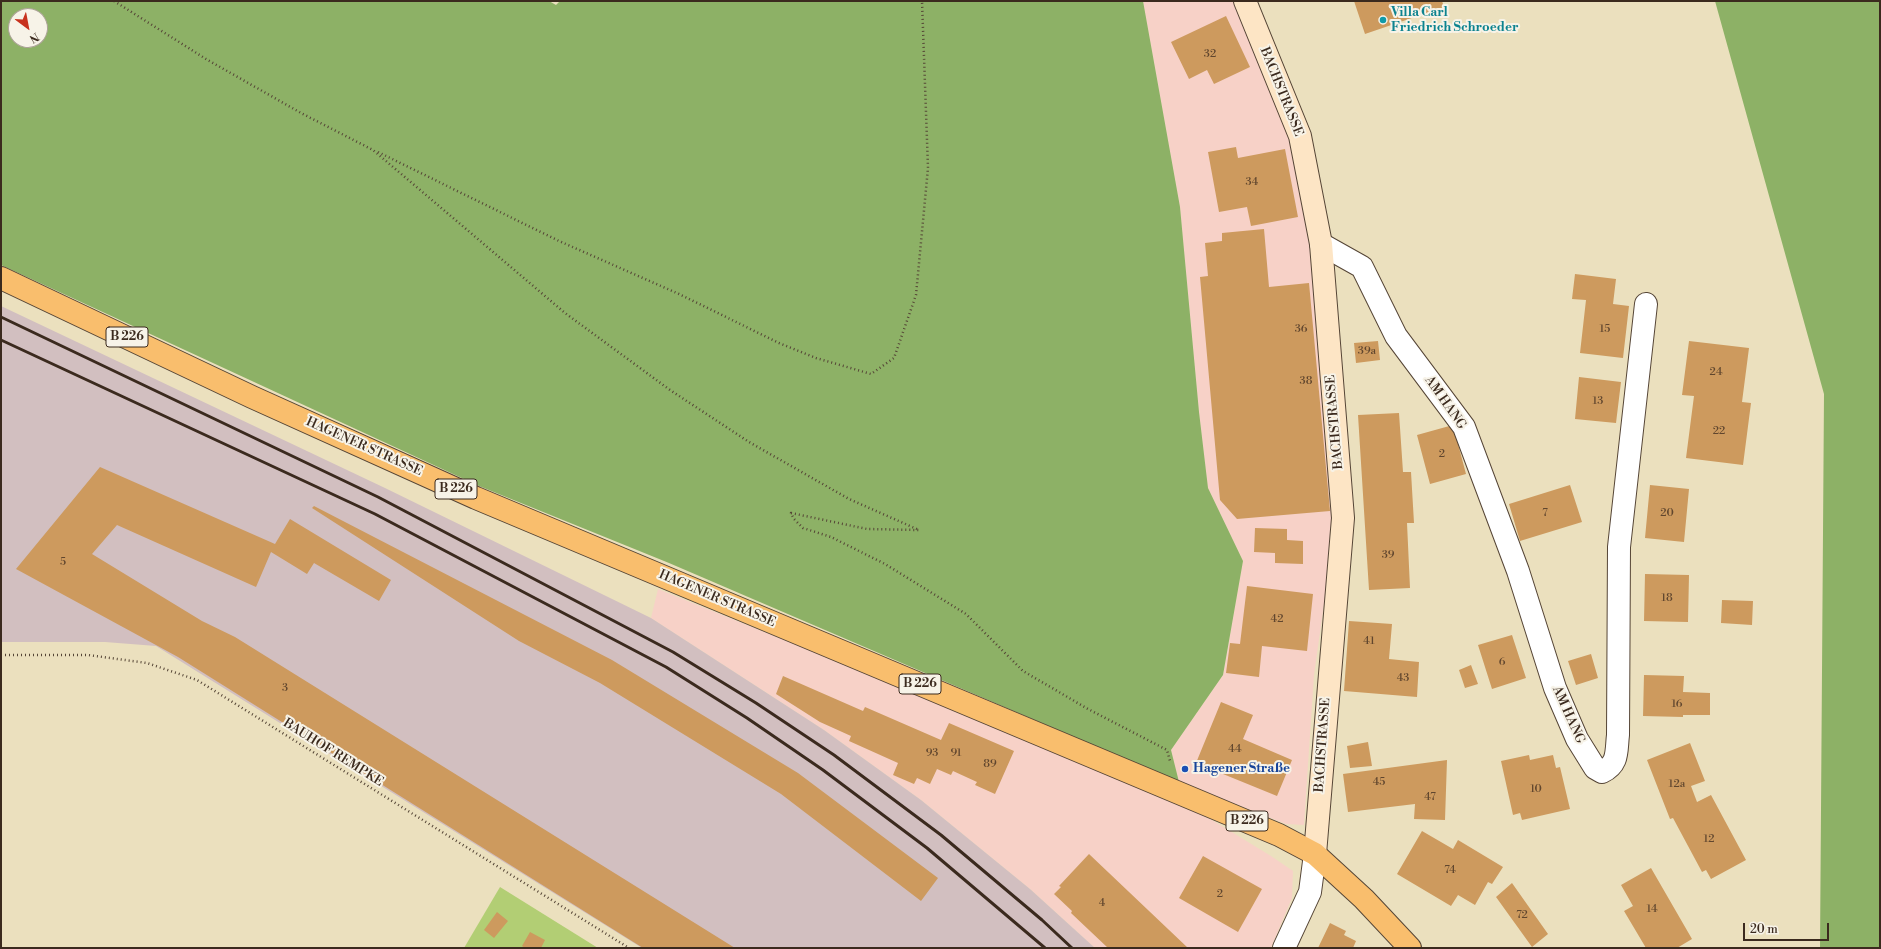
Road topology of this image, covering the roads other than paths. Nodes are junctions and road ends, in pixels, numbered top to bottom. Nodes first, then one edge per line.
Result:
1 (1245, 1) edge
2 (1321, 244) junction
3 (1, 278) edge
4 (1646, 304) dead end
5 (1315, 854) junction
6 (1284, 948) edge
7 (1410, 948) edge

1 - 2 street, BACHSTRASSE
2 - 4 street, AM HANG
2 - 5 street, BACHSTRASSE
3 - 5 main road, HAGENER STRASSE / B 226
5 - 6 street
5 - 7 main road, HAGENER STRASSE / B 226

